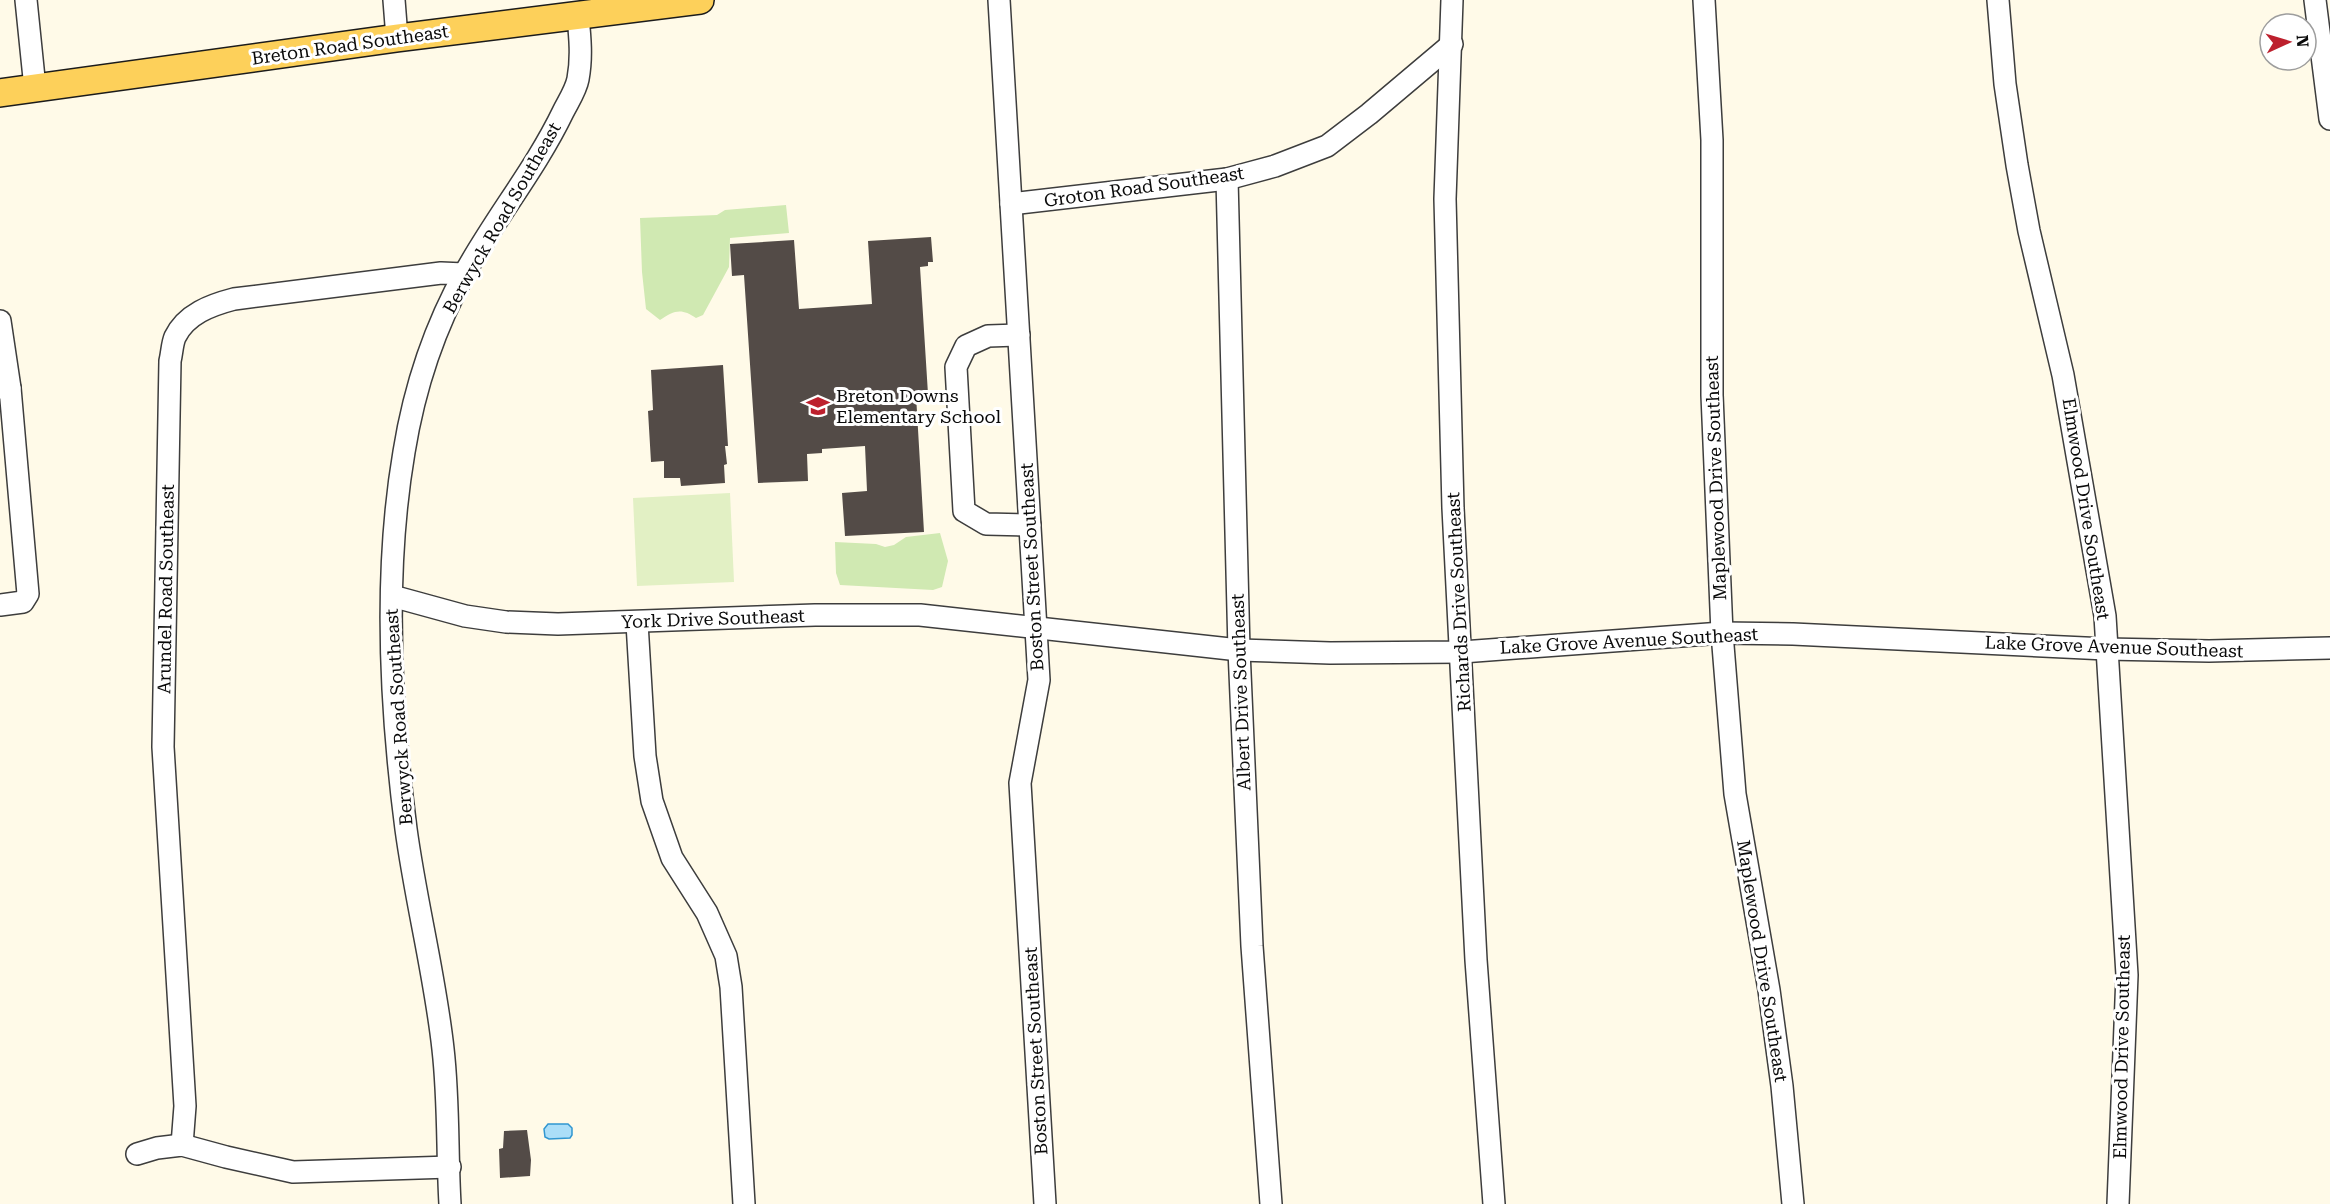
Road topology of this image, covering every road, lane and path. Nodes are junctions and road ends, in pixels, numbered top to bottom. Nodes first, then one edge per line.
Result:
1 (26, 0) edge
2 (394, 0) edge
3 (700, 0) edge
4 (999, 0) edge
5 (1452, 0) edge
6 (1704, 0) edge
7 (1998, 0) edge
8 (2315, 0) edge
9 (578, 17) junction
10 (397, 38) junction
11 (1452, 44) junction
12 (35, 88) junction
13 (0, 93) edge
14 (2330, 118) edge
15 (1227, 179) junction
16 (1011, 204) junction
17 (464, 274) junction
18 (0, 321) edge
19 (1019, 335) junction
20 (5, 388) edge
21 (1030, 525) junction
22 (392, 596) junction
23 (0, 605) edge
24 (637, 623) junction
25 (1036, 627) junction
26 (1722, 633) junction
27 (2330, 648) edge
28 (2106, 649) junction
29 (1239, 650) junction
30 (1462, 652) junction
31 (182, 1145) junction
32 (137, 1154) dead end
33 (450, 1167) junction
34 (450, 1204) edge
35 (744, 1204) edge
36 (1045, 1204) edge
37 (1271, 1204) edge
38 (1494, 1204) edge
39 (1793, 1204) edge
40 (2118, 1204) edge

1 - 12 street
2 - 10 street
3 - 9 main road, Breton Road Southeast
4 - 16 street, Boston Street Southeast
5 - 11 street, Richards Drive Southeast
6 - 26 street, Maplewood Drive Southeast
7 - 28 street, Elmwood Drive Southeast
8 - 14 street
9 - 10 main road, Breton Road Southeast
9 - 17 street, Berwyck Road Southeast
10 - 12 main road, Breton Road Southeast
11 - 15 street, Groton Road Southeast
11 - 30 street, Richards Drive Southeast
12 - 13 main road, Breton Road Southeast
15 - 16 street, Groton Road Southeast
15 - 29 street, Albert Drive Southeast
16 - 19 street, Boston Street Southeast
17 - 22 street, Berwyck Road Southeast
17 - 31 street, Arundel Road Southeast
18 - 20 street
19 - 21 street, Boston Street Southeast
19 - 21 street
20 - 23 street
21 - 25 street, Boston Street Southeast
22 - 24 street, York Drive Southeast
22 - 33 street, Berwyck Road Southeast
24 - 25 street, York Drive Southeast
24 - 35 street
25 - 29 street, Lake Grove Avenue Southeast
25 - 36 street, Boston Street Southeast
26 - 28 street, Lake Grove Avenue Southeast
26 - 30 street, Lake Grove Avenue Southeast
26 - 39 street, Maplewood Drive Southeast
27 - 28 street, Lake Grove Avenue Southeast
28 - 40 street, Elmwood Drive Southeast
29 - 30 street, Lake Grove Avenue Southeast
29 - 37 street, Albert Drive Southeast
30 - 38 street, Richards Drive Southeast
31 - 32 street
31 - 33 street
33 - 34 street, Berwyck Road Southeast

